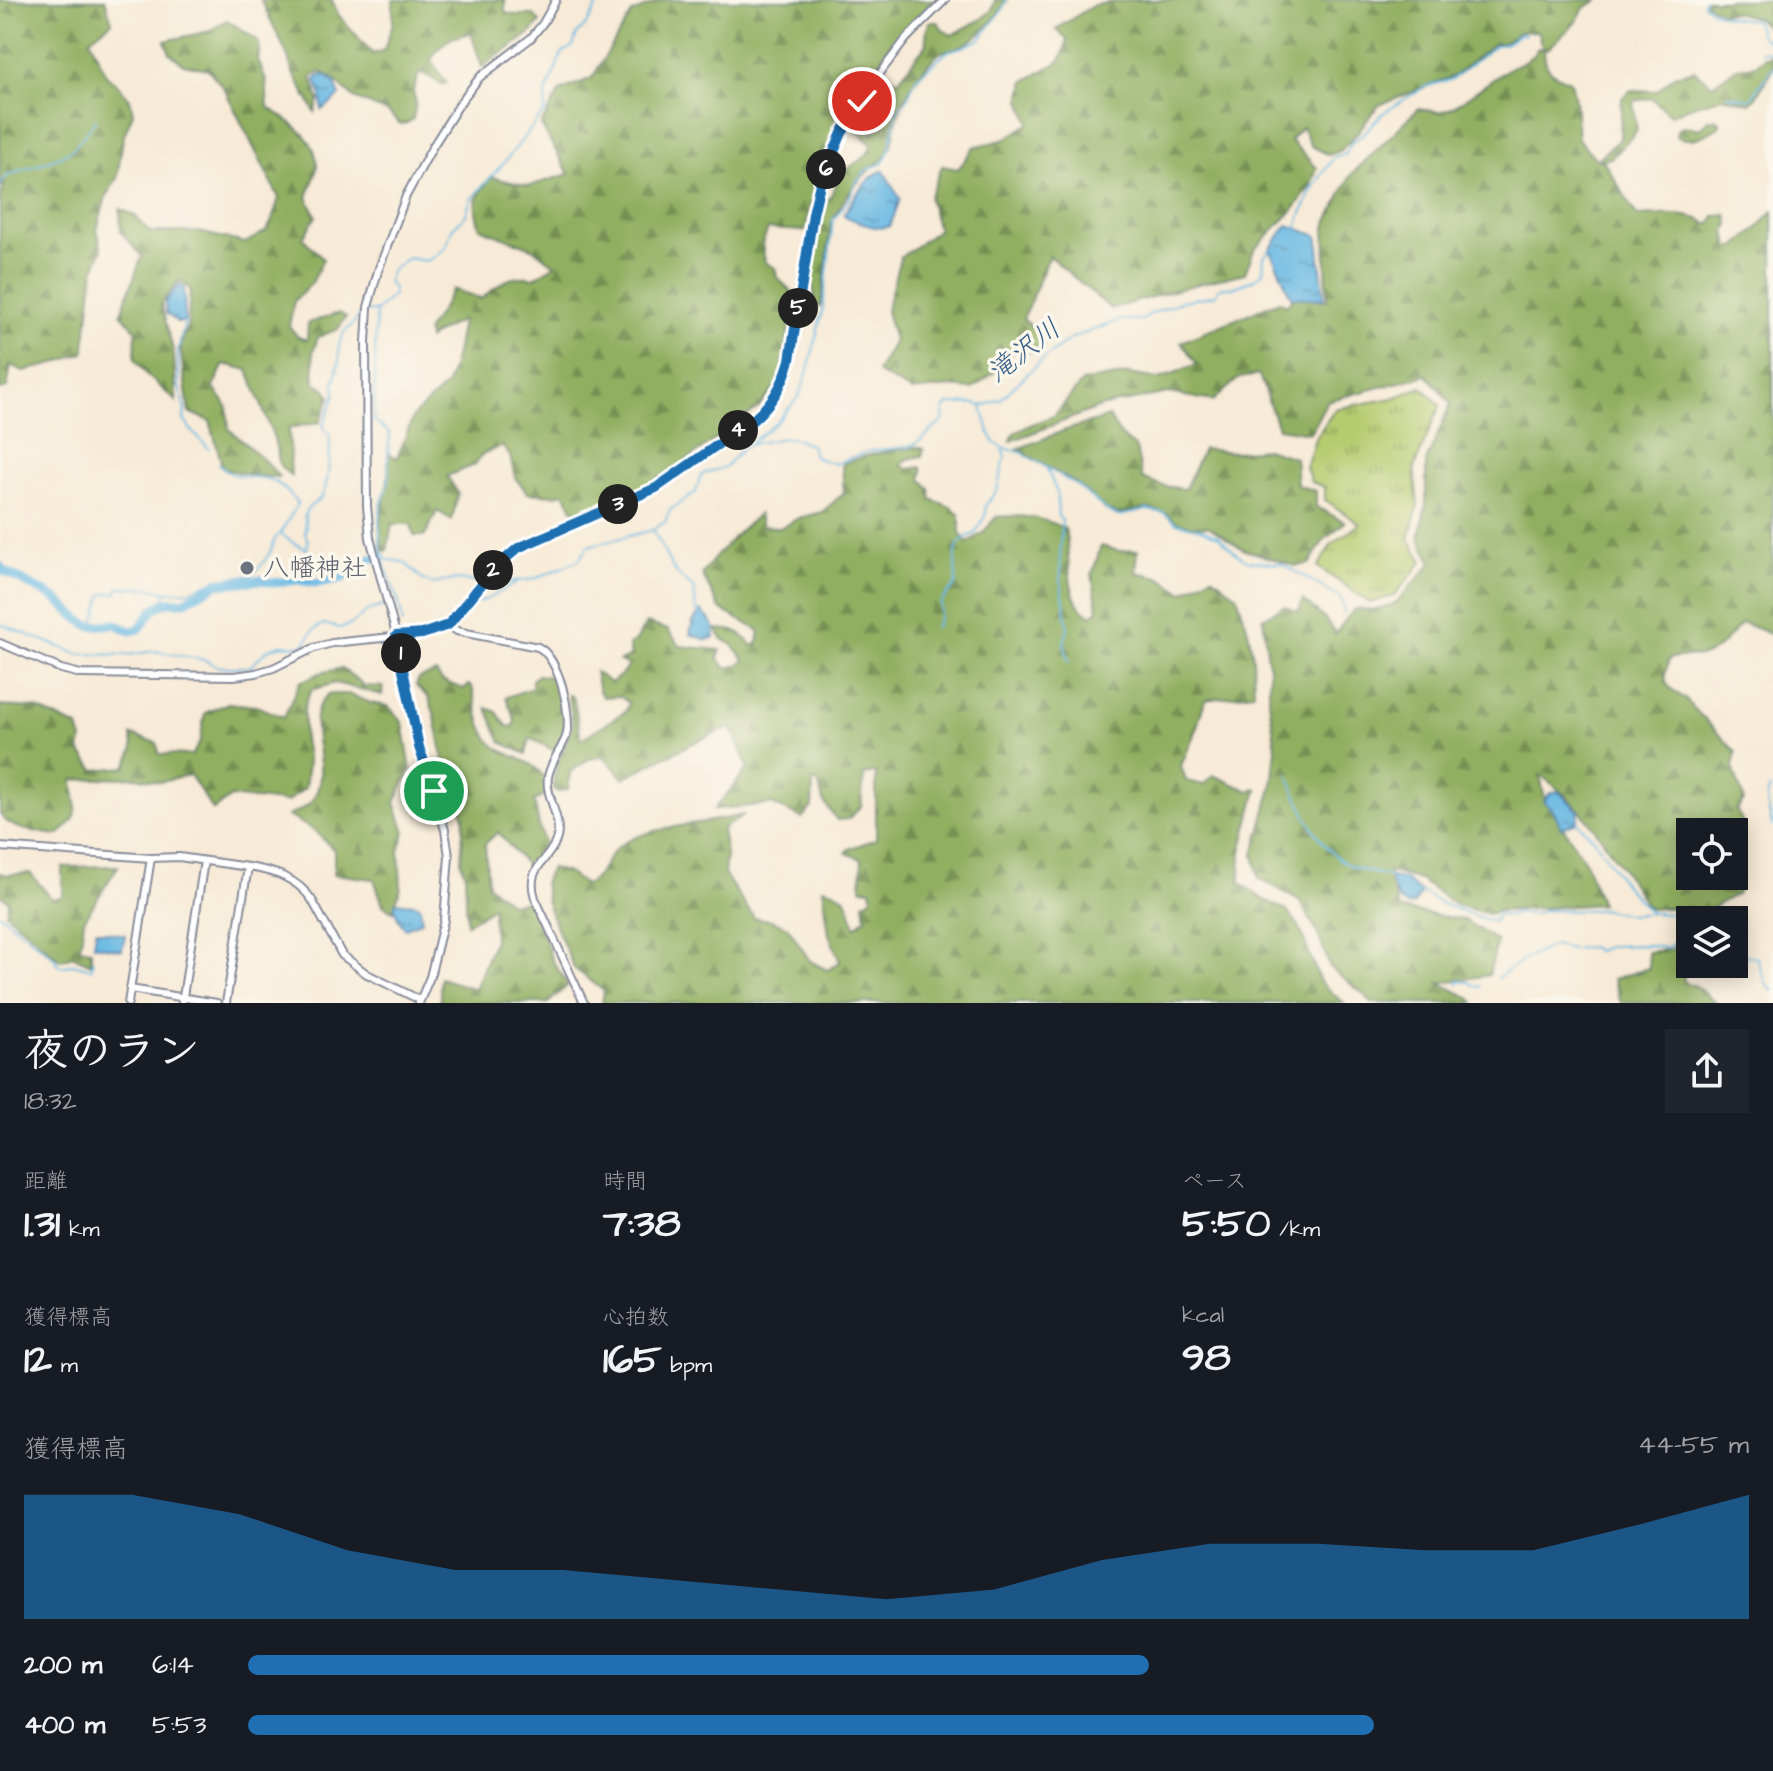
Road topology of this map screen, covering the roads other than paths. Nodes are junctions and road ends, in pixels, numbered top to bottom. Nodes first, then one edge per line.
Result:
1 (556, 0) edge
2 (945, 0) edge
3 (448, 625) junction
4 (396, 636) junction
5 (0, 643) edge
6 (0, 847) edge
7 (151, 858) junction
8 (204, 861) junction
9 (248, 867) junction
10 (130, 989) junction
11 (182, 1000) edge
12 (419, 1001) edge
13 (128, 1003) edge
14 (217, 1003) edge
15 (226, 1003) edge
16 (584, 1003) edge

1 - 4 street
2 - 3 street
3 - 4 street
3 - 16 street
4 - 5 street
4 - 12 street
6 - 7 street
7 - 8 street
7 - 10 street
8 - 9 street
8 - 11 street
9 - 12 street
9 - 15 street
10 - 11 street
10 - 13 street
11 - 14 street

